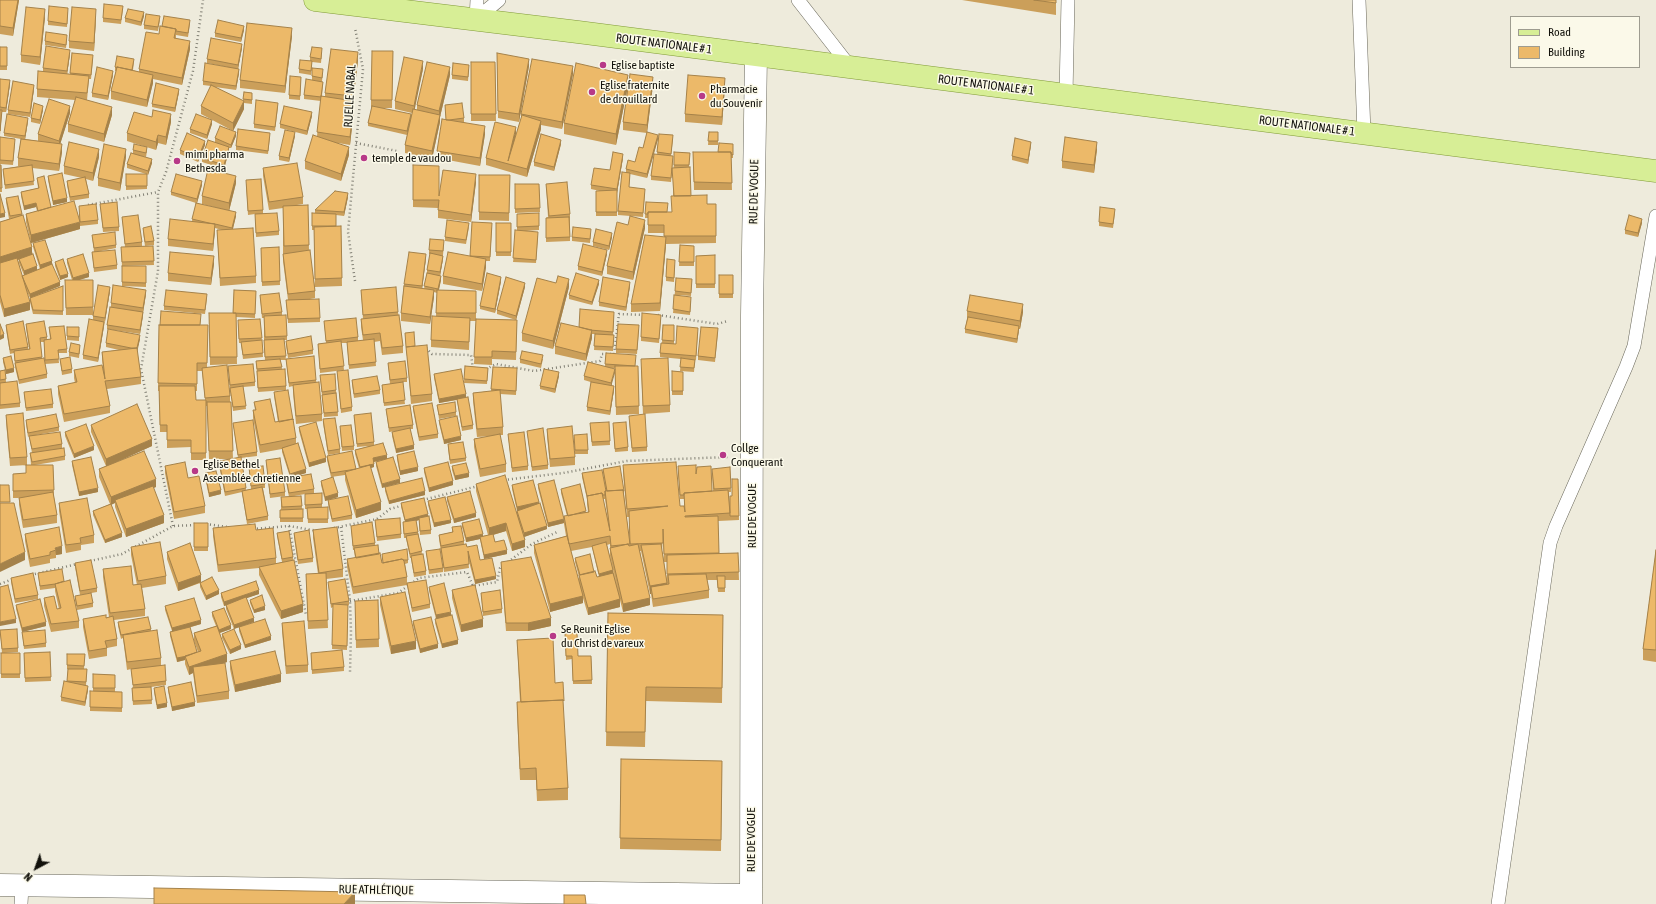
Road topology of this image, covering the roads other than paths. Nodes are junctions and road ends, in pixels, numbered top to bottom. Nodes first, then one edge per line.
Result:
1 (315, 0) edge
2 (499, 0) edge
3 (798, 0) edge
4 (1068, 0) edge
5 (1358, 0) edge
6 (476, 10) edge
7 (756, 56) junction
8 (851, 68) junction
9 (1066, 95) junction
10 (1364, 133) junction
11 (1656, 171) edge
12 (1656, 216) edge
13 (0, 885) edge
14 (22, 895) edge
15 (751, 900) edge
16 (1498, 904) edge

1 - 6 main road, ROUTE NATIONALE # 1
2 - 6 lane
3 - 8 lane
4 - 9 lane
5 - 10 lane
6 - 7 main road, ROUTE NATIONALE # 1
7 - 8 main road, ROUTE NATIONALE # 1
7 - 15 street, RUE DE VOGUE
8 - 9 main road, ROUTE NATIONALE # 1
9 - 10 main road, ROUTE NATIONALE # 1
10 - 11 main road, ROUTE NATIONALE # 1
12 - 16 lane
13 - 14 street, RUE ATHLÉTIQUE
14 - 15 street, RUE ATHLÉTIQUE

